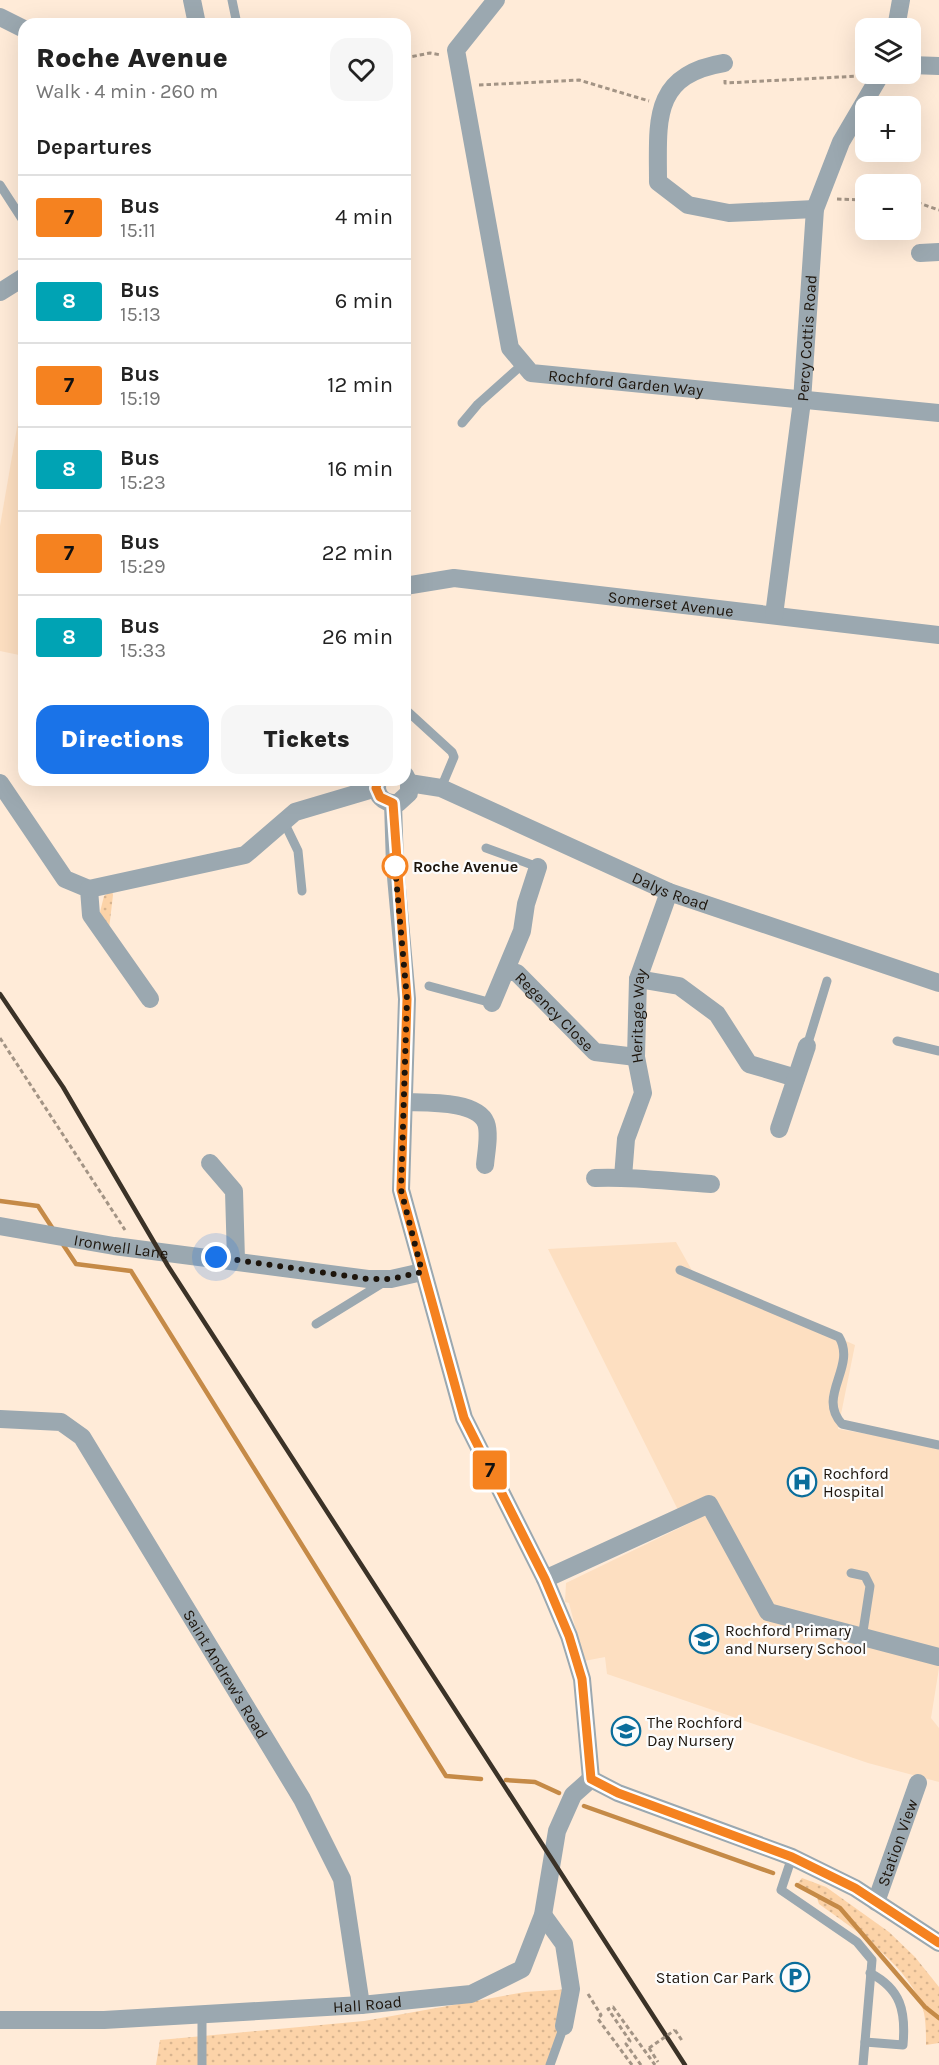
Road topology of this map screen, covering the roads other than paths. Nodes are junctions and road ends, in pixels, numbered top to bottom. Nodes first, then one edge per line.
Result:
1 (192, 0) edge
2 (232, 0) edge
3 (496, 0) edge
4 (901, 0) edge
5 (0, 17) edge
6 (196, 18) edge
7 (236, 18) edge
8 (898, 18) edge
9 (18, 26) edge
10 (724, 63) road end
11 (921, 65) edge
12 (939, 66) edge
13 (870, 84) edge
14 (0, 184) edge
15 (815, 209) junction
16 (18, 212) edge
17 (939, 252) edge
18 (920, 254) dead end
19 (18, 281) edge
20 (0, 292) edge
21 (524, 364) junction
22 (802, 402) junction
23 (939, 413) edge
24 (462, 423) dead end
25 (411, 585) edge
26 (774, 615) junction
27 (939, 635) edge
28 (411, 714) edge
29 (411, 780) edge
30 (0, 783) edge
31 (371, 786) edge
32 (377, 786) edge
33 (407, 786) edge
34 (441, 788) junction
35 (393, 803) junction
36 (284, 822) junction
37 (486, 848) dead end
38 (538, 867) joint
39 (89, 888) junction
40 (302, 891) dead end
41 (669, 892) junction
42 (507, 971) junction
43 (638, 979) junction
44 (827, 981) dead end
45 (939, 983) edge
46 (429, 986) dead end
47 (150, 999) dead end
48 (492, 1003) joint
49 (897, 1041) dead end
50 (807, 1046) joint
51 (939, 1051) edge
52 (636, 1057) junction
53 (796, 1078) junction
54 (404, 1102) junction
55 (779, 1129) dead end
56 (210, 1163) dead end
57 (485, 1165) dead end
58 (623, 1177) junction
59 (595, 1178) dead end
60 (711, 1184) dead end
61 (0, 1226) edge
62 (236, 1260) junction
63 (680, 1270) dead end
64 (422, 1272) junction
65 (391, 1279) junction
66 (316, 1324) dead end
67 (0, 1419) edge
68 (939, 1445) edge
69 (851, 1573) dead end
70 (545, 1579) junction
71 (862, 1638) junction
72 (939, 1657) edge
73 (591, 1779) junction
74 (918, 1783) dead end
75 (792, 1857) junction
76 (876, 1902) junction
77 (543, 1915) junction
78 (939, 1943) edge
79 (870, 1973) junction
80 (361, 2006) junction
81 (202, 2016) junction
82 (0, 2020) edge
83 (564, 2026) joint
84 (865, 2042) junction
85 (202, 2065) edge
86 (550, 2065) edge
87 (863, 2065) edge

1 - 6 street
2 - 7 lane
3 - 21 street
4 - 8 street
5 - 9 street
10 - 15 street
11 - 12 street
13 - 15 street, Percy Cottis Road
14 - 16 lane
15 - 22 street, Percy Cottis Road
17 - 18 street
19 - 20 street
21 - 22 street, Rochford Garden Way
21 - 24 lane
22 - 23 street, Rochford Garden Way
22 - 26 street, Percy Cottis Road
25 - 26 street, Somerset Avenue
26 - 27 street, Somerset Avenue
28 - 34 lane
29 - 34 street, Dalys Road
30 - 39 street
31 - 36 street
32 - 35 street
33 - 35 street
34 - 41 street, Dalys Road
35 - 54 street
36 - 39 street
36 - 40 lane
37 - 38 lane
38 - 42 street, Regency Close
39 - 47 street
41 - 43 street, Heritage Way
41 - 45 street, Dalys Road
42 - 48 street, Regency Close
42 - 52 street, Regency Close
43 - 52 street, Heritage Way
43 - 53 street
44 - 50 lane
46 - 48 lane
49 - 51 lane
50 - 53 street
52 - 58 street, Heritage Way
53 - 55 street
54 - 57 street
54 - 64 street
56 - 62 street
58 - 59 street
58 - 60 street
61 - 62 street, Ironwell Lane
62 - 65 street, Ironwell Lane
63 - 68 lane
64 - 65 street, Ironwell Lane
64 - 70 street
65 - 66 lane
67 - 80 street, Saint Andrew's Road
69 - 71 lane
70 - 71 street
70 - 73 street
71 - 72 street
73 - 75 street
73 - 77 street, Hall Road
74 - 76 street, Station View
75 - 76 street
75 - 79 lane
76 - 78 street
77 - 80 street, Hall Road
77 - 83 street
79 - 84 lane
79 - 84 lane
80 - 81 street, Hall Road
81 - 82 street, Hall Road
81 - 85 lane
83 - 86 lane
84 - 87 lane

